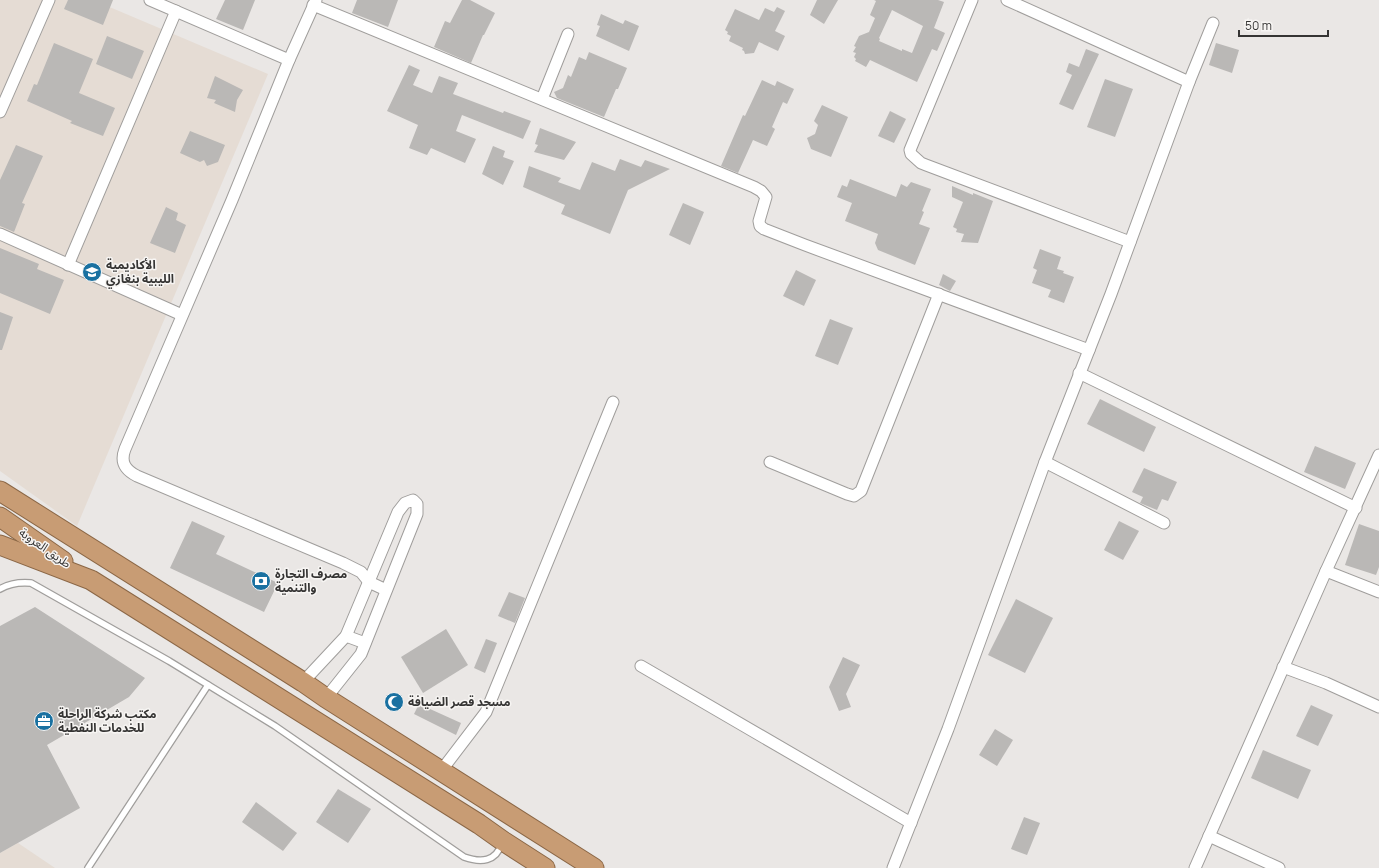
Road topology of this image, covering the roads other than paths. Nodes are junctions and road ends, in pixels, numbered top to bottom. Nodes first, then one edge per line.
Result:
1 (49, 0) edge
2 (150, 0) edge
3 (972, 0) edge
4 (1007, 0) edge
5 (314, 3) edge
6 (176, 11) junction
7 (1213, 22) dead end
8 (568, 34) dead end
9 (289, 60) junction
10 (1189, 82) junction
11 (542, 100) junction
12 (0, 112) edge
13 (0, 234) edge
14 (1130, 242) junction
15 (68, 265) junction
16 (939, 294) junction
17 (182, 315) junction
18 (1089, 350) junction
19 (1079, 373) junction
20 (613, 402) dead end
21 (1379, 455) edge
22 (770, 462) dead end
23 (1045, 462) junction
24 (0, 491) edge
25 (1356, 508) junction
26 (0, 517) edge
27 (1164, 523) dead end
28 (0, 545) edge
29 (375, 567) junction
30 (1326, 571) junction
31 (361, 572) junction
32 (393, 574) junction
33 (91, 580) junction
34 (369, 582) junction
35 (0, 589) edge
36 (386, 590) junction
37 (1379, 592) edge
38 (346, 636) junction
39 (365, 643) junction
40 (641, 666) dead end
41 (1283, 667) junction
42 (303, 682) junction
43 (208, 685) junction
44 (326, 698) junction
45 (1379, 707) edge
46 (441, 771) junction
47 (911, 823) junction
48 (1209, 836) junction
49 (503, 841) junction
50 (88, 868) edge
51 (545, 868) edge
52 (594, 868) edge
53 (893, 868) edge
54 (1195, 868) edge
55 (1279, 868) edge

1 - 12 street
2 - 6 street
3 - 14 street
4 - 10 street
5 - 9 street
5 - 11 street
6 - 9 street
6 - 15 street
7 - 10 street
8 - 11 street
9 - 17 street
10 - 14 street
11 - 16 street
13 - 15 street
14 - 18 street
15 - 17 street
16 - 18 street
16 - 22 street
17 - 31 street
18 - 19 street
19 - 23 street
19 - 25 street
20 - 46 street
21 - 25 street
23 - 27 street
23 - 47 street
24 - 42 highway
25 - 30 street
26 - 33 highway, طريق العروبة
28 - 33 highway
29 - 31 street
29 - 32 street
29 - 32 street
29 - 34 street
30 - 37 street
30 - 41 street
31 - 34 street
32 - 36 street
33 - 49 highway
34 - 36 street
34 - 38 street
35 - 43 lane
36 - 39 street
38 - 39 street
38 - 42 street
39 - 44 street
40 - 47 street
41 - 45 street
41 - 48 street
42 - 44 highway
43 - 49 lane
43 - 50 lane
44 - 46 highway
46 - 52 highway
47 - 53 street
48 - 54 street
48 - 55 street
49 - 51 highway

